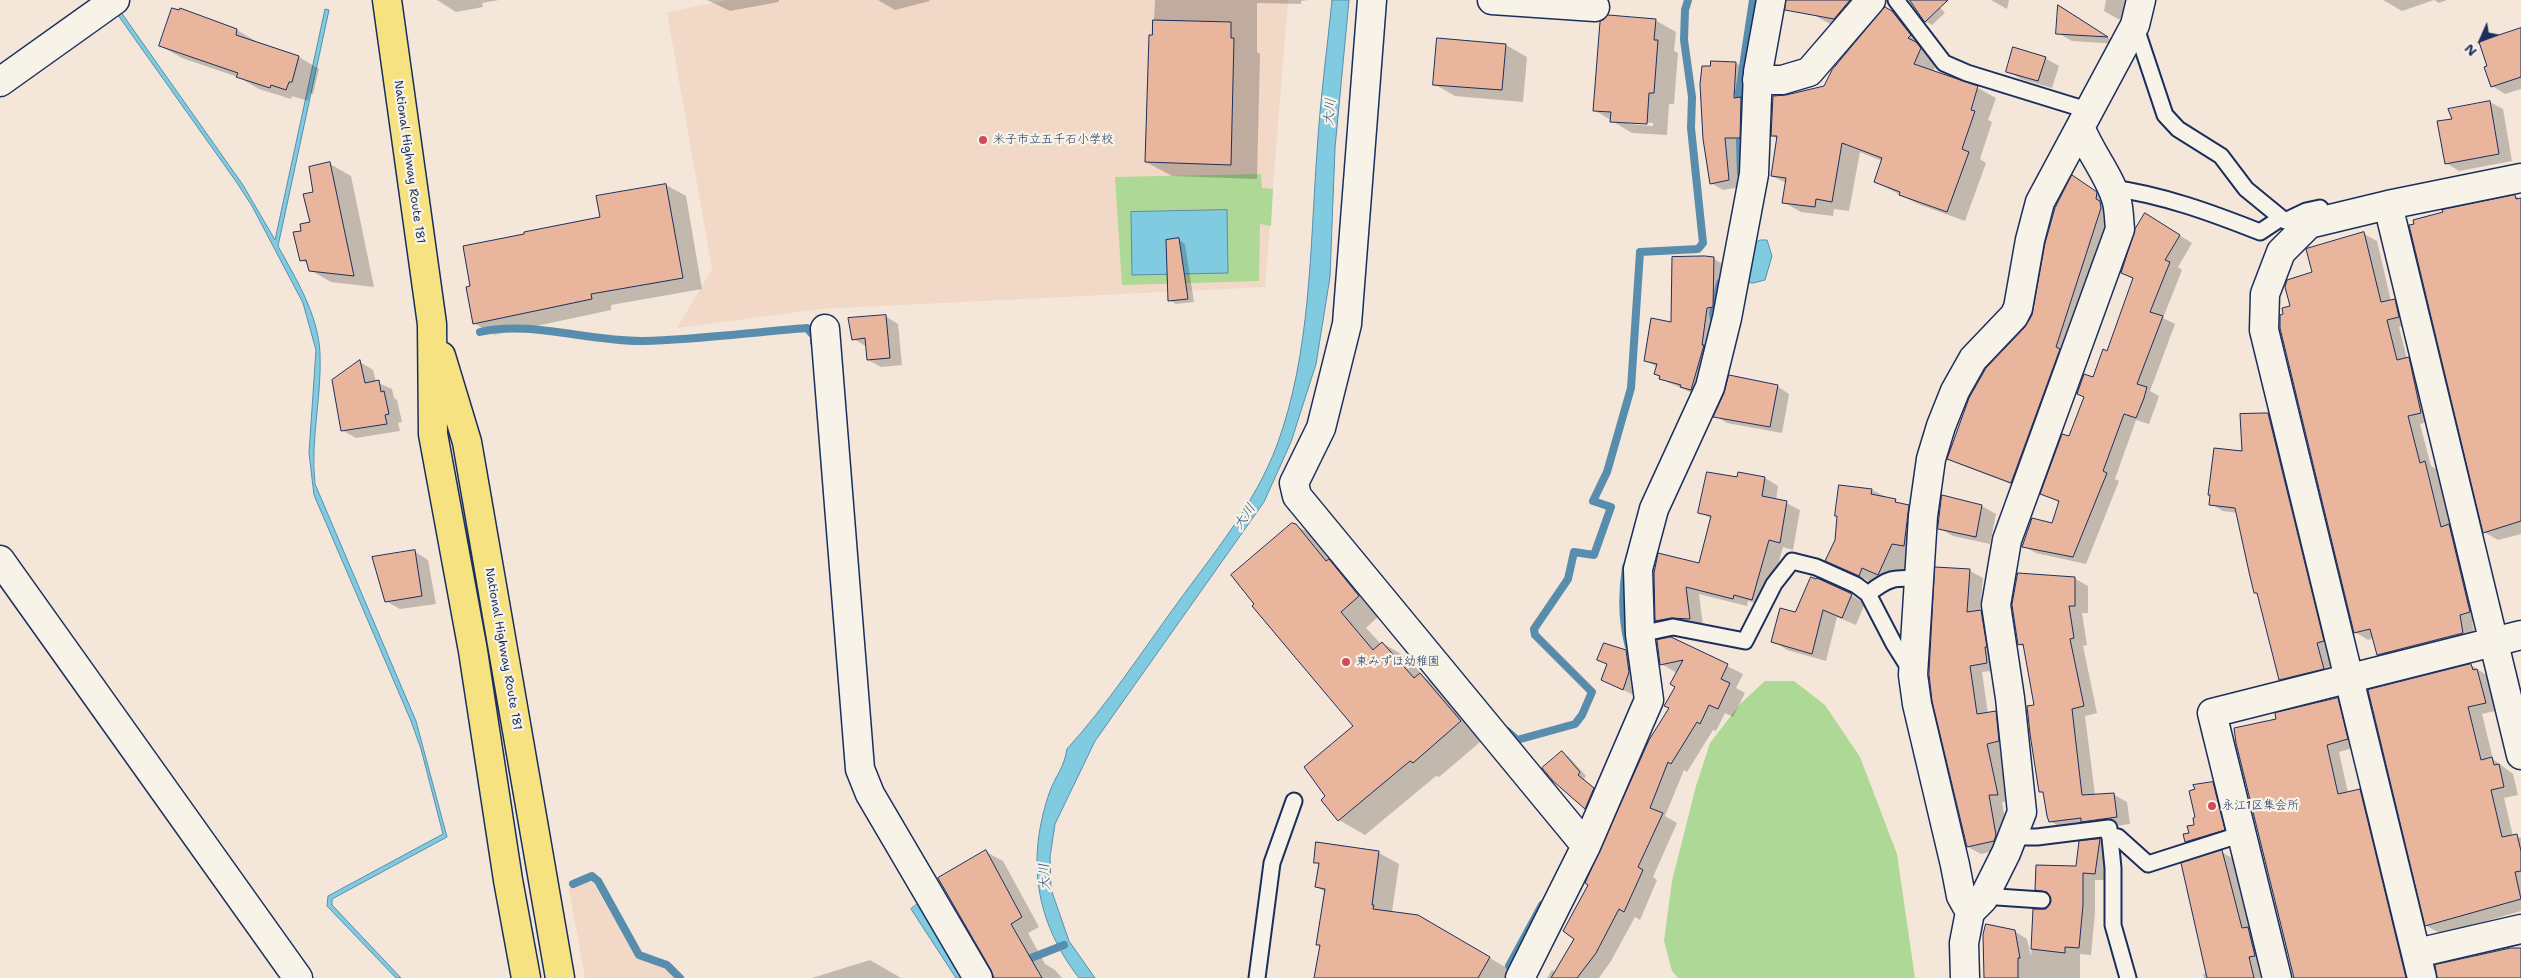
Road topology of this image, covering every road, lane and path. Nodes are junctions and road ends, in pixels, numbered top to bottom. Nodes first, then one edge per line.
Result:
1 (115, 0) edge
2 (386, 0) edge
3 (1372, 0) edge
4 (1492, 0) edge
5 (1771, 0) edge
6 (1871, 0) edge
7 (1896, 0) edge
8 (1595, 7) dead end
9 (2138, 12) edge
10 (1757, 80) junction
11 (0, 82) edge
12 (2085, 120) junction
13 (2521, 178) edge
14 (2112, 188) junction
15 (2388, 205) junction
16 (2281, 218) junction
17 (432, 324) junction
18 (825, 329) dead end
19 (0, 560) edge
20 (1919, 579) junction
21 (1868, 594) junction
22 (1640, 634) junction
23 (2521, 635) edge
24 (2494, 641) junction
25 (1914, 675) junction
26 (2350, 677) junction
27 (2521, 755) edge
28 (1294, 801) dead end
29 (2242, 834) junction
30 (2110, 835) junction
31 (2013, 837) junction
32 (1586, 846) junction
33 (2042, 900) dead end
34 (1978, 902) junction
35 (2521, 929) edge
36 (2420, 965) edge
37 (298, 978) edge
38 (526, 978) edge
39 (560, 978) edge
40 (978, 978) edge
41 (1257, 978) edge
42 (1520, 978) edge
43 (1965, 978) edge
44 (2128, 978) edge
45 (2277, 978) edge

1 - 11 street
2 - 17 highway, National Highway Route 181
3 - 32 street
4 - 8 street
5 - 10 street
6 - 10 street
7 - 12 lane
9 - 12 street
9 - 16 lane
10 - 22 street
12 - 14 street
12 - 20 street
13 - 15 street
14 - 16 lane
14 - 31 street
15 - 16 lane
15 - 24 street
15 - 26 street
17 - 38 highway, National Highway Route 181
17 - 39 highway, National Highway Route 181
18 - 40 street
19 - 37 street
20 - 21 lane
20 - 25 street
21 - 22 lane
21 - 25 lane
22 - 32 street
23 - 24 street
24 - 26 street
24 - 27 street
25 - 34 street
26 - 29 street
26 - 36 street
28 - 41 lane
29 - 30 lane
29 - 45 street
30 - 31 lane
30 - 44 lane
31 - 34 street
32 - 42 street
33 - 34 lane
34 - 43 street
35 - 36 street

